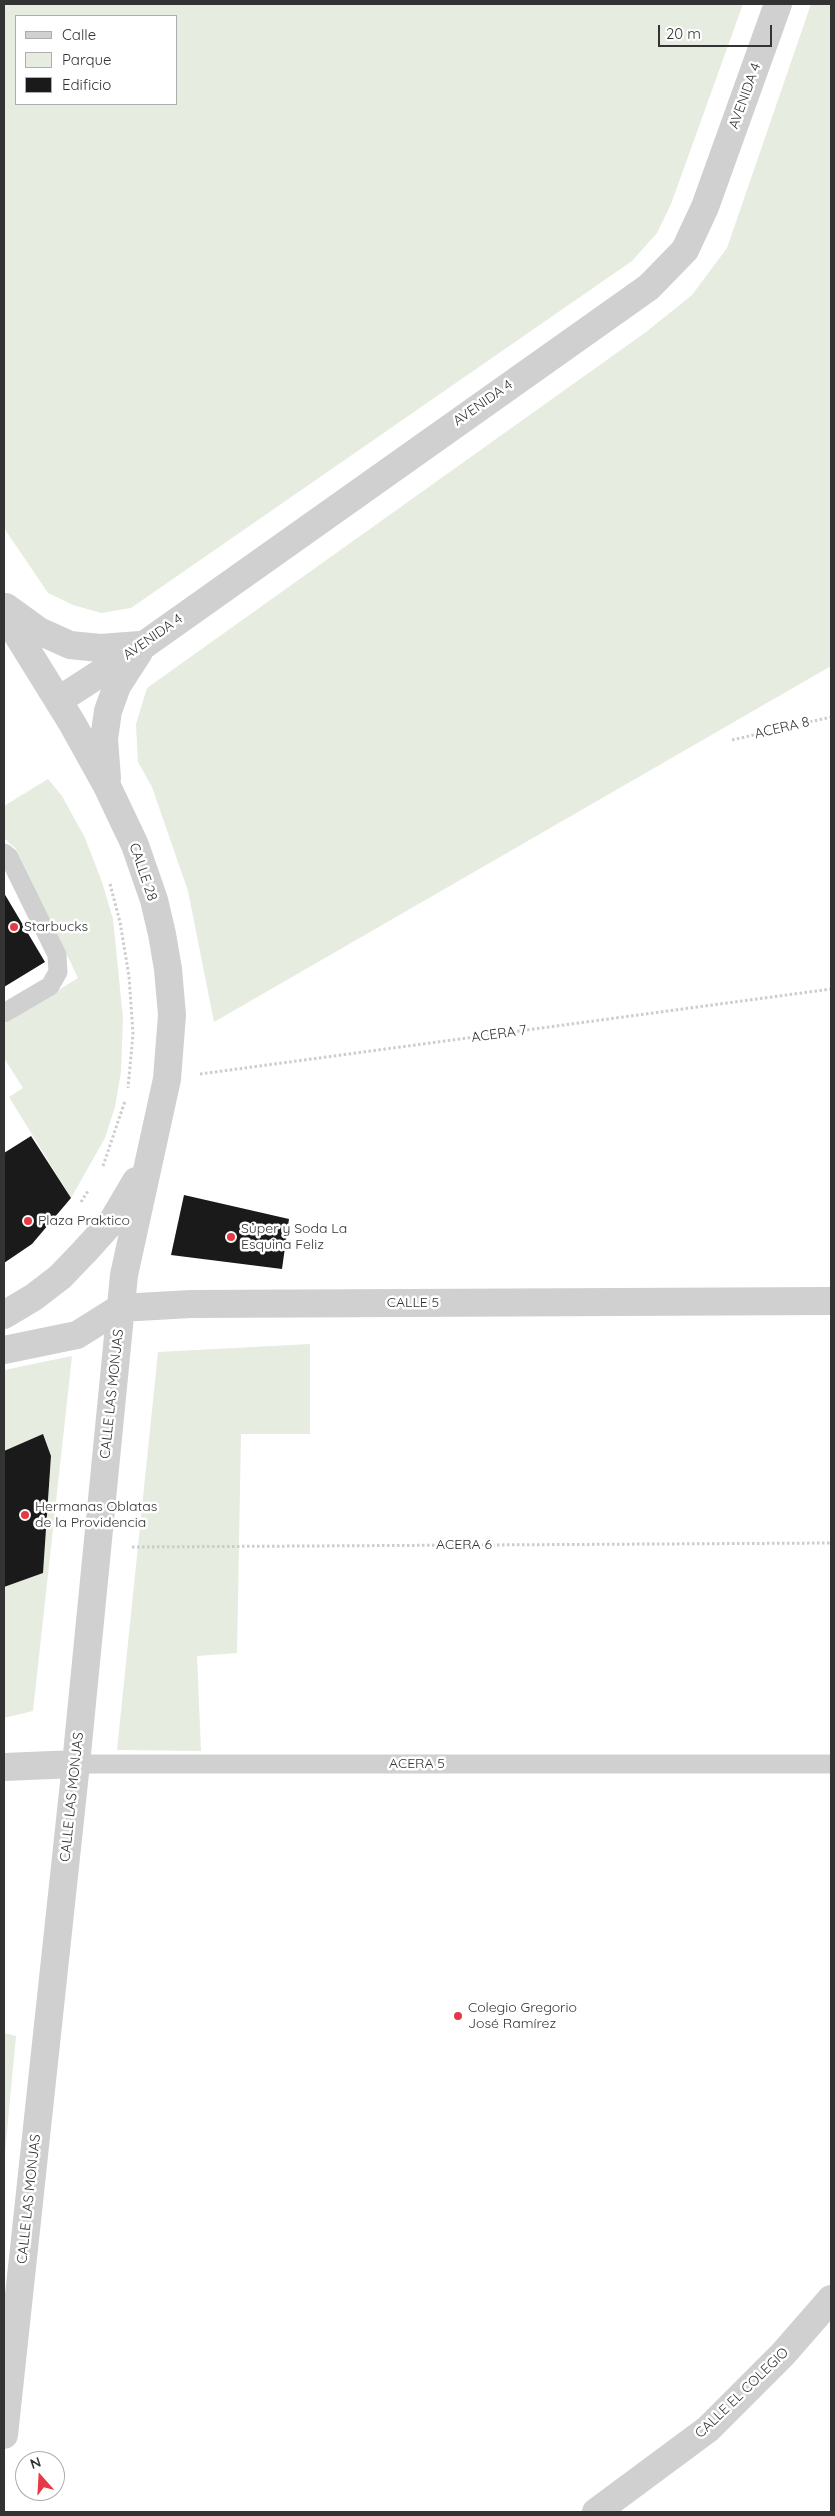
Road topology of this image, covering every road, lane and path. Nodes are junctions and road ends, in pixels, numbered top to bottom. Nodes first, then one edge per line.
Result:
1 (778, 4) edge
2 (4, 606) edge
3 (4, 613) edge
4 (144, 645) junction
5 (59, 700) junction
6 (831, 717) edge
7 (732, 740) dead end
8 (107, 786) junction
9 (4, 853) edge
10 (109, 879) dead end
11 (831, 989) edge
12 (4, 1013) edge
13 (167, 1079) junction
14 (149, 1160) junction
15 (98, 1174) dead end
16 (89, 1189) dead end
17 (80, 1203) dead end
18 (831, 1301) edge
19 (120, 1308) junction
20 (4, 1315) edge
21 (76, 1335) junction
22 (4, 1350) edge
23 (116, 1354) junction
24 (831, 1543) edge
25 (96, 1548) junction
26 (76, 1764) junction
27 (831, 1764) edge
28 (4, 1767) edge
29 (831, 2299) edge
30 (4, 2435) edge
31 (596, 2512) edge

1 - 4 street, AVENIDA 4
2 - 4 street
3 - 5 street, CALLE 28
4 - 5 street, AVENIDA 4
4 - 8 street
5 - 8 street, CALLE 28
6 - 7 path, ACERA 8
8 - 13 street, CALLE 28
9 - 12 lane
10 - 15 path
11 - 13 path, ACERA 7
13 - 14 street, CALLE 28
14 - 19 street, CALLE LAS MONJAS
14 - 20 street
16 - 17 path
18 - 19 street, CALLE 5
19 - 21 street, CALLE 5
19 - 23 street, CALLE LAS MONJAS
21 - 22 street, CALLE 5
21 - 23 street
23 - 25 street, CALLE LAS MONJAS
24 - 25 path, ACERA 6
25 - 26 street, CALLE LAS MONJAS
26 - 27 lane, ACERA 5
26 - 28 street, ACERA 5
26 - 30 street, CALLE LAS MONJAS
29 - 31 street, CALLE EL COLEGIO

